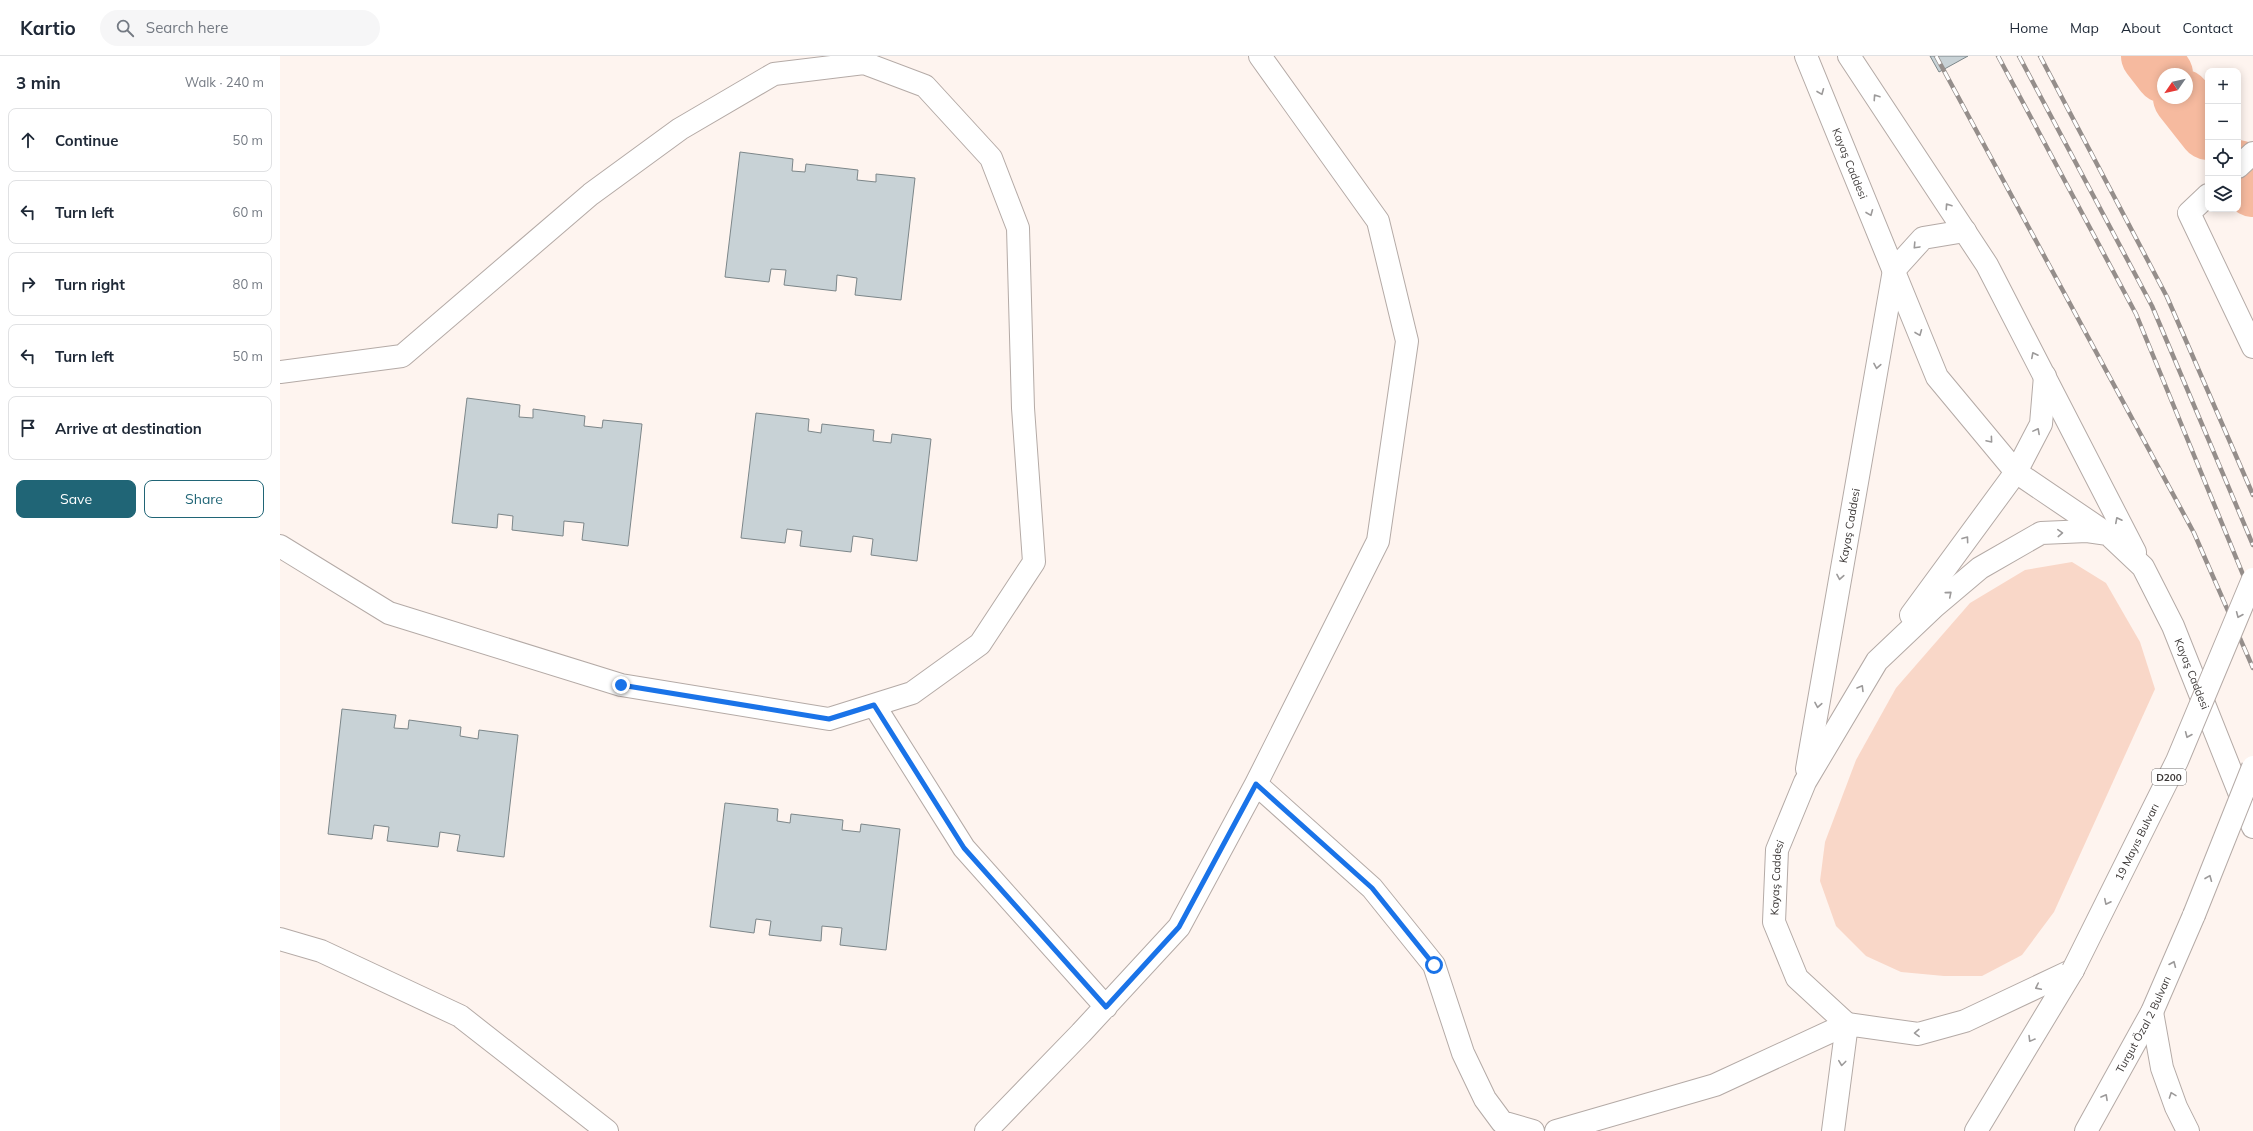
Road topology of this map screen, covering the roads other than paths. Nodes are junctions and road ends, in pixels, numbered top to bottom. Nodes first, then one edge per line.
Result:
1 (1260, 56) edge
2 (1806, 56) edge
3 (1849, 56) edge
4 (2253, 153) edge
5 (2241, 164) edge
6 (2205, 198) edge
7 (1965, 232) junction
8 (1894, 270) junction
9 (2253, 348) edge
10 (280, 372) edge
11 (2045, 376) junction
12 (2016, 472) junction
13 (2108, 534) junction
14 (280, 546) edge
15 (2142, 567) junction
16 (2253, 579) edge
17 (1877, 661) junction
18 (874, 705) junction
19 (2253, 767) edge
20 (1805, 782) junction
21 (1256, 784) junction
22 (2253, 827) edge
23 (280, 938) edge
24 (2073, 970) junction
25 (1106, 1007) junction
26 (2152, 1012) junction
27 (1847, 1024) junction
28 (607, 1131) edge
29 (986, 1131) edge
30 (1533, 1131) edge
31 (1556, 1131) edge
32 (1833, 1131) edge
33 (1976, 1131) edge
34 (2086, 1131) edge
35 (2188, 1131) edge

1 - 21 main road
2 -> 8 main road, Kayaş Caddesi
7 -> 3 main road
4 - 5 main road
6 - 9 main road
7 -> 8 main road
11 -> 7 main road
8 -> 12 main road, Kayaş Caddesi
8 -> 20 main road, Kayaş Caddesi
10 - 18 main road
12 -> 11 main road
15 -> 11 main road
12 - 13 main road, Kayaş Caddesi
17 -> 12 main road
13 - 15 main road, Kayaş Caddesi
17 -> 13 main road, Kayaş Caddesi
14 - 18 main road
15 - 22 main road, Kayaş Caddesi
16 -> 24 main road, 19 Mayıs Bulvarı / D200, bridge
20 -> 17 main road, Kayaş Caddesi
18 - 25 main road
26 -> 19 main road, Turgut Özal 2 Bulvarı, bridge
20 - 27 main road, Kayaş Caddesi
21 - 25 main road
21 - 30 main road
23 - 28 main road
24 -> 27 main road
24 -> 33 main road, D200
25 - 29 main road
34 -> 26 main road, Turgut Özal 2 Bulvarı
35 -> 26 main road
27 - 31 main road
27 -> 32 main road

